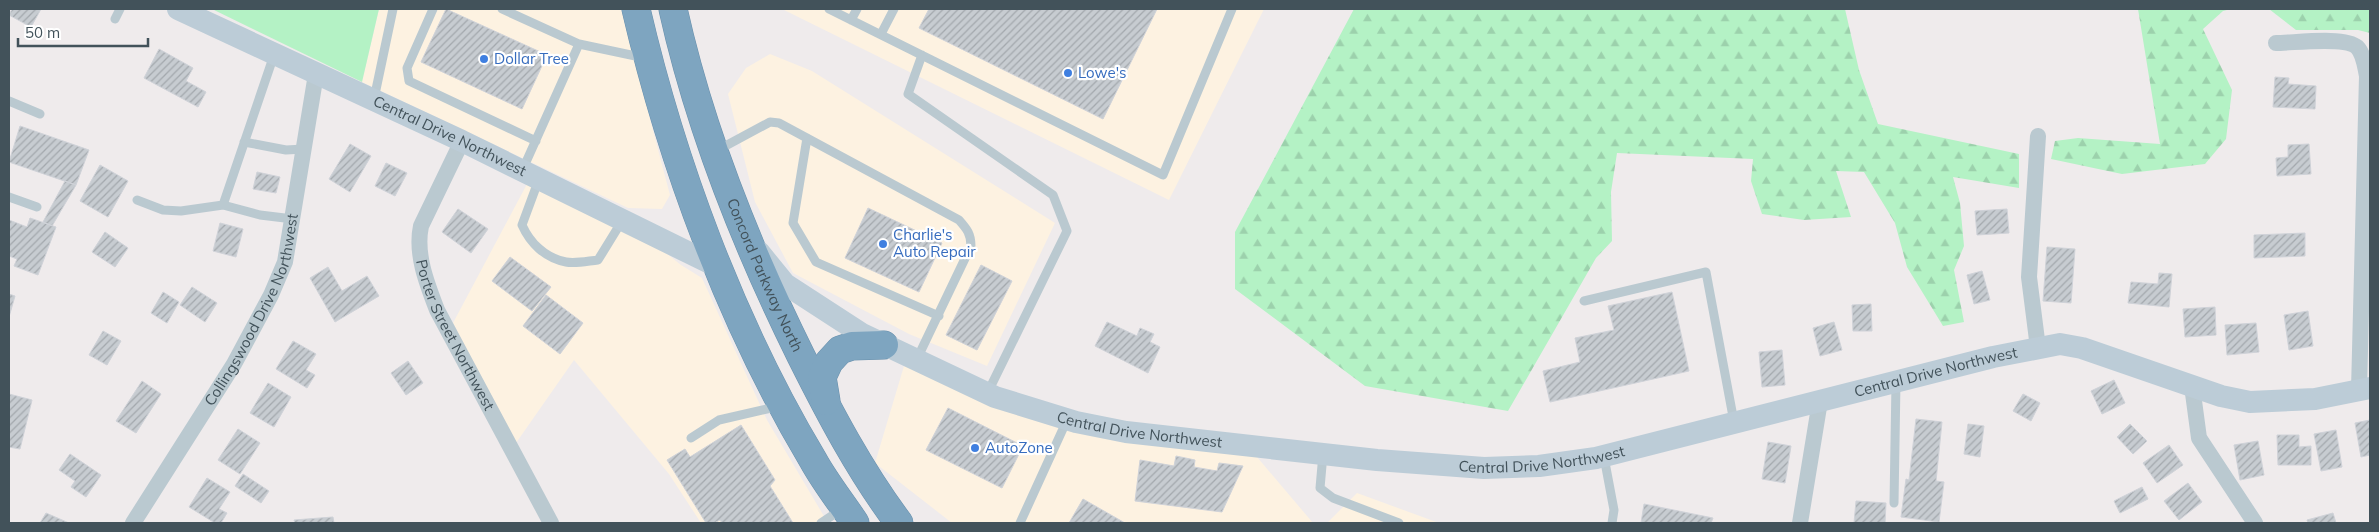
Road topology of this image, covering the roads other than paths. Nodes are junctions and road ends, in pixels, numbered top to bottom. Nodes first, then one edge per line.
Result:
1 (120, 9) edge
2 (178, 9) edge
3 (393, 9) edge
4 (433, 9) edge
5 (502, 9) edge
6 (528, 9) edge
7 (636, 9) edge
8 (673, 9) edge
9 (828, 9) edge
10 (857, 9) edge
11 (894, 9) edge
12 (1232, 9) edge
13 (115, 19) dead end
14 (524, 19) junction
15 (851, 20) junction
16 (881, 34) junction
17 (579, 44) junction
18 (2276, 44) dead end
19 (274, 55) junction
20 (922, 55) junction
21 (647, 58) junction
22 (316, 74) junction
23 (374, 100) junction
24 (9, 101) edge
25 (40, 114) dead end
26 (2038, 136) dead end
27 (807, 138) junction
28 (462, 141) junction
29 (536, 141) junction
30 (244, 142) junction
31 (304, 149) junction
32 (713, 152) junction
33 (530, 175) junction
34 (9, 197) edge
35 (137, 200) dead end
36 (223, 205) junction
37 (37, 208) dead end
38 (293, 218) junction
39 (622, 220) junction
40 (747, 237) junction
41 (720, 268) junction
42 (1584, 301) dead end
43 (939, 316) junction
44 (884, 345) junction
45 (2038, 348) junction
46 (916, 361) junction
47 (1896, 382) junction
48 (2192, 386) junction
49 (2365, 389) edge
50 (987, 394) junction
51 (1820, 401) junction
52 (782, 405) junction
53 (827, 408) junction
54 (1067, 420) junction
55 (1734, 423) junction
56 (691, 438) dead end
57 (1323, 454) junction
58 (1604, 456) junction
59 (880, 498) junction
60 (1894, 503) dead end
61 (849, 515) edge
62 (133, 523) edge
63 (551, 523) edge
64 (821, 523) edge
65 (898, 523) edge
66 (1020, 523) edge
67 (1400, 523) edge
68 (1612, 523) edge
69 (1800, 523) edge
70 (2255, 523) edge

1 - 13 lane
2 - 19 street, Central Drive Northwest
3 - 23 lane
4 - 29 lane
5 - 14 lane
6 - 14 lane
7 - 21 highway
8 - 32 highway, Concord Parkway North
9 - 15 lane
10 - 15 lane
11 - 16 lane
12 - 20 lane
14 - 17 lane
15 - 16 lane
16 - 20 lane
17 - 21 lane
17 - 29 lane
18 - 49 street
19 - 22 street, Central Drive Northwest
19 - 30 lane
20 - 50 lane
21 - 41 highway
22 - 23 street, Central Drive Northwest
22 - 31 street, Collingswood Drive Northwest
23 - 28 street, Central Drive Northwest
24 - 25 lane
26 - 45 street
27 - 32 lane
27 - 43 lane
27 - 43 lane
28 - 33 street, Central Drive Northwest
28 - 63 street, Porter Street Northwest
29 - 33 lane
30 - 31 lane
30 - 36 lane
31 - 38 street, Collingswood Drive Northwest
32 - 40 highway, Concord Parkway North
33 - 39 street, Central Drive Northwest
33 - 39 lane
34 - 37 lane
35 - 36 lane
36 - 38 lane
38 - 62 street, Collingswood Drive Northwest
39 - 41 street, Central Drive Northwest
40 - 44 street, Central Drive Northwest
40 - 53 highway, Concord Parkway North
41 - 52 highway
41 - 59 highway
42 - 55 lane
43 - 46 lane
44 - 46 street, Central Drive Northwest
44 - 53 highway
45 - 47 street, Central Drive Northwest
45 - 48 street, Central Drive Northwest
46 - 50 street, Central Drive Northwest
47 - 51 street, Central Drive Northwest
47 - 60 lane
48 - 49 street, Central Drive Northwest
48 - 70 street
50 - 54 street, Central Drive Northwest
51 - 55 street, Central Drive Northwest
51 - 69 street
52 - 56 lane
52 - 61 highway
53 - 59 highway, Concord Parkway North
54 - 57 street, Central Drive Northwest
54 - 66 lane
55 - 58 street, Central Drive Northwest
57 - 58 street, Central Drive Northwest
57 - 67 lane
58 - 68 lane
59 - 65 highway, Concord Parkway North
61 - 64 lane

